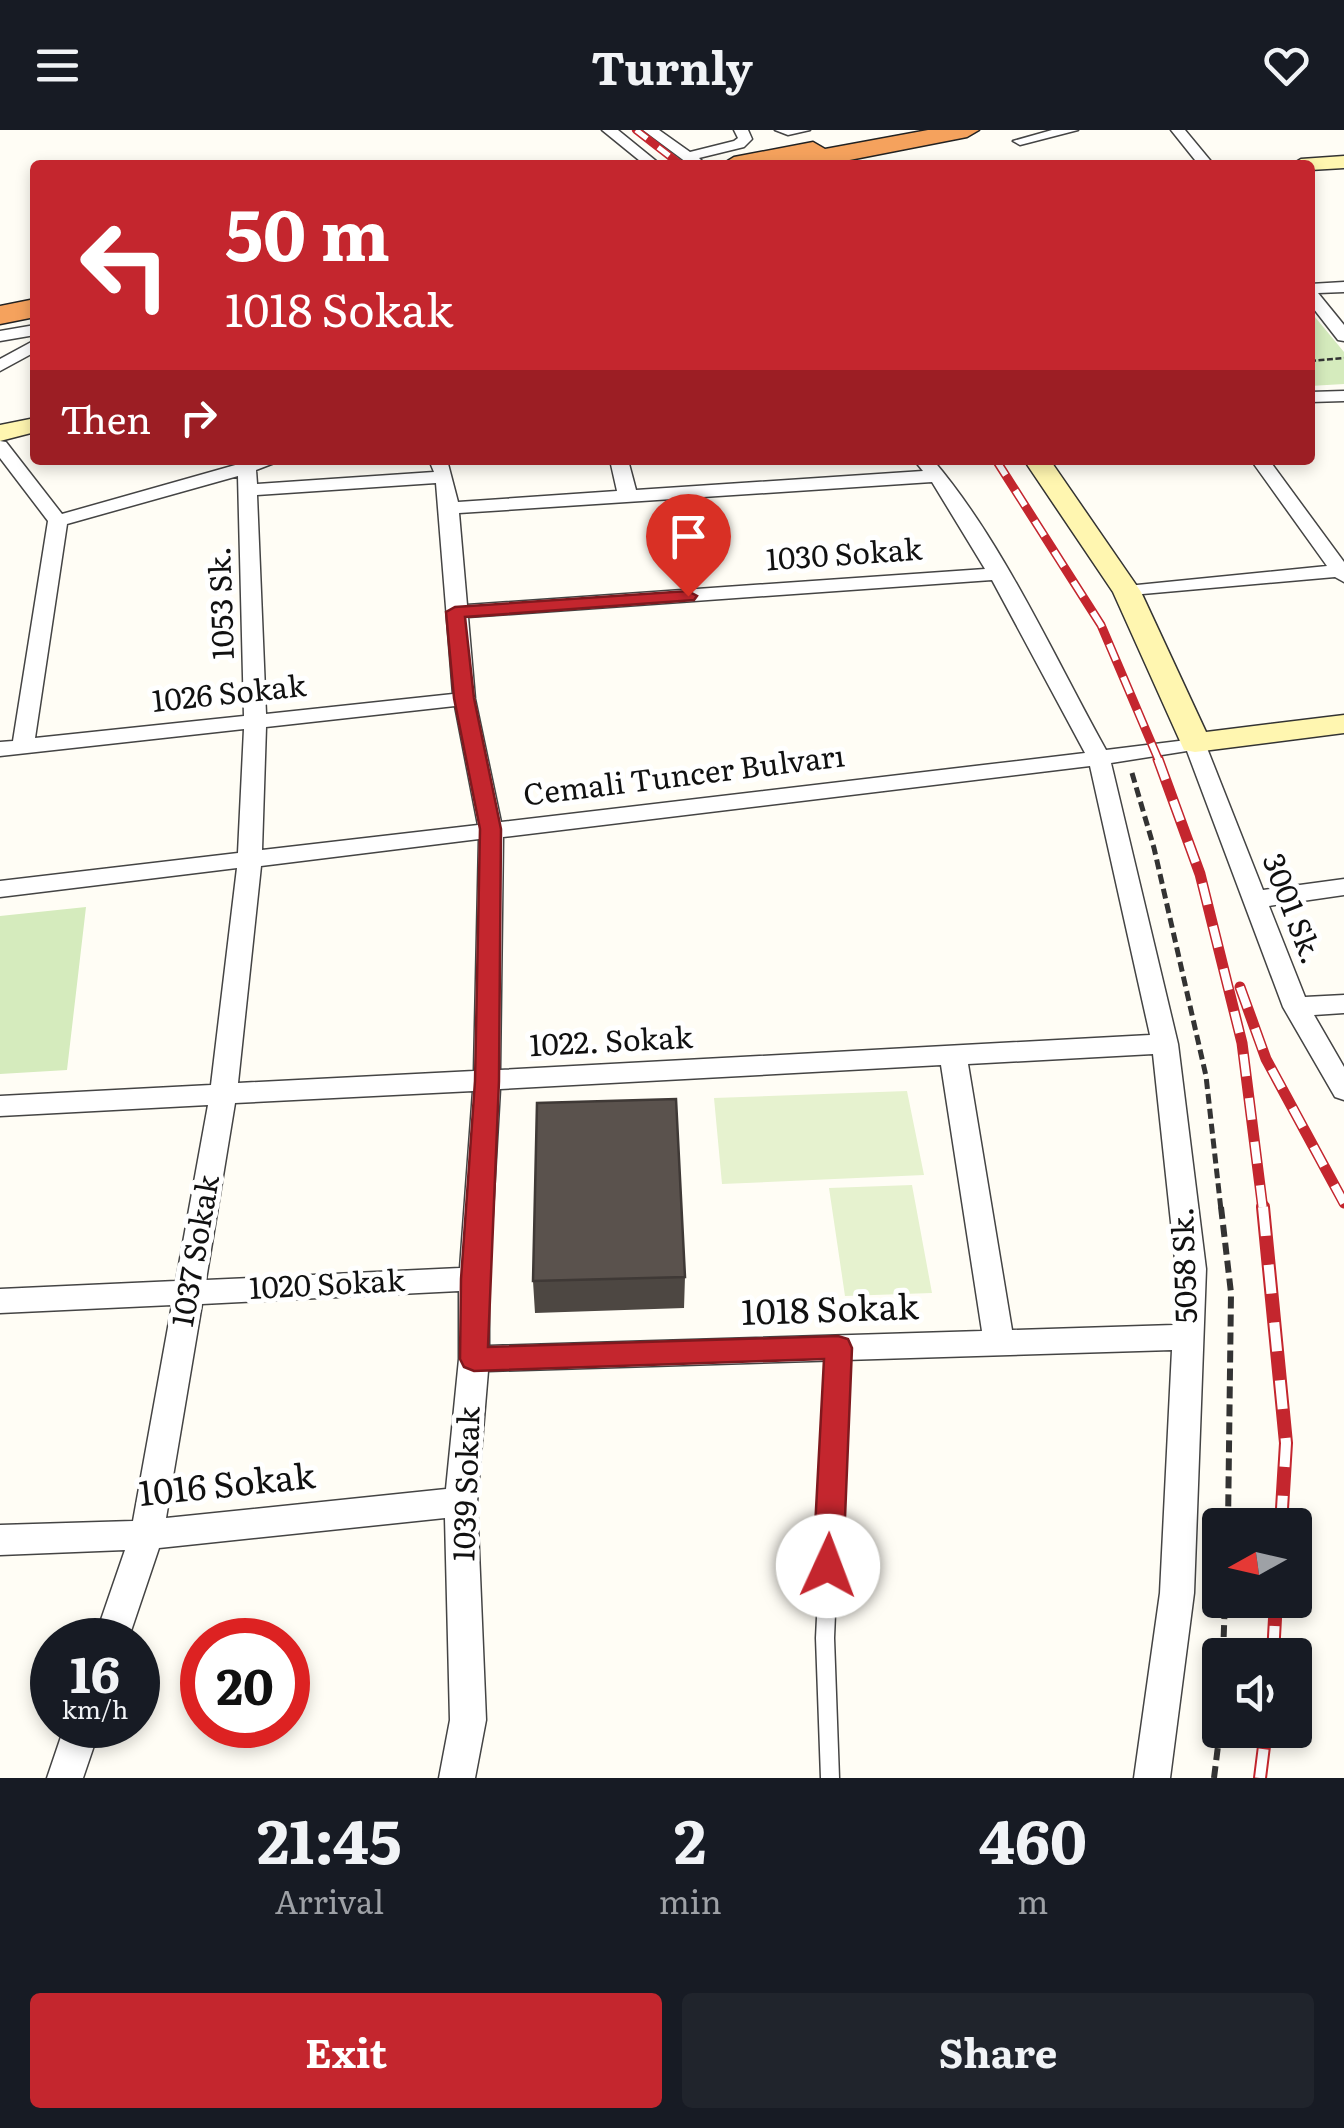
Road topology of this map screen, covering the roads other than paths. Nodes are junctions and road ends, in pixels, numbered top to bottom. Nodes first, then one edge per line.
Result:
1 (609, 130) edge
2 (650, 130) edge
3 (740, 130) edge
4 (778, 130) edge
5 (808, 130) edge
6 (914, 130) edge
7 (966, 130) edge
8 (1071, 130) edge
9 (1178, 130) edge
10 (1020, 141) dead end
11 (648, 160) edge
12 (691, 160) edge
13 (695, 160) edge
14 (757, 160) edge
15 (810, 160) edge
16 (1202, 160) edge
17 (1344, 162) edge
18 (1315, 164) edge
19 (1344, 287) edge
20 (1315, 291) edge
21 (30, 296) edge
22 (1315, 298) edge
23 (0, 302) edge
24 (30, 309) edge
25 (0, 315) edge
26 (30, 331) edge
27 (0, 336) edge
28 (1344, 336) edge
29 (30, 348) edge
30 (0, 366) edge
31 (1344, 396) edge
32 (1315, 397) edge
33 (30, 425) edge
34 (0, 433) edge
35 (0, 446) edge
36 (251, 465) edge
37 (620, 465) edge
38 (1040, 465) edge
39 (1264, 465) edge
40 (247, 466) junction
41 (442, 468) edge
42 (930, 468) edge
43 (248, 490) junction
44 (628, 496) junction
45 (449, 508) junction
46 (58, 521) junction
47 (1342, 572) edge
48 (998, 574) junction
49 (1127, 592) junction
50 (455, 612) junction
51 (464, 698) junction
52 (255, 722) junction
53 (1344, 724) edge
54 (1195, 744) junction
55 (11, 748) edge
56 (1100, 758) junction
57 (491, 829) junction
58 (250, 856) junction
59 (1344, 888) edge
60 (0, 889) edge
61 (1252, 900) junction
62 (1344, 1004) edge
63 (1296, 1008) junction
64 (1165, 1044) junction
65 (954, 1056) junction
66 (487, 1081) junction
67 (1344, 1090) edge
68 (223, 1095) junction
69 (0, 1106) edge
70 (474, 1279) junction
71 (190, 1291) junction
72 (0, 1302) edge
73 (1188, 1336) junction
74 (1000, 1342) junction
75 (838, 1348) junction
76 (474, 1359) junction
77 (461, 1502) junction
78 (147, 1535) junction
79 (0, 1540) edge
80 (119, 1618) edge
81 (74, 1748) edge
82 (64, 1778) edge
83 (457, 1778) edge
84 (830, 1778) edge
85 (1152, 1778) edge

1 - 11 street
2 - 12 street
3 - 13 street
4 - 5 lane
6 - 14 highway
7 - 15 highway
8 - 10 street
9 - 16 street
17 - 18 main road
19 - 20 street
21 - 23 highway
22 - 28 street
24 - 25 highway
26 - 27 street
29 - 30 street
31 - 32 street
33 - 34 main road
35 - 46 street
36 - 40 street
37 - 44 street
38 - 49 main road
39 - 47 street
40 - 43 street, 1053 Sk.
40 - 46 street
41 - 43 street
41 - 45 street, 1039 Sokak
42 - 44 street
42 - 48 street, 5058 Sk.
43 - 52 street, 1053 Sk.
44 - 45 street
45 - 50 street, 1039 Sokak
46 - 55 street
47 - 49 street
48 - 50 street, 1030 Sokak
48 - 56 street, 5058 Sk.
49 - 54 main road
50 - 51 street, 1039 Sokak
51 - 52 street, 1026 Sokak
51 - 57 street, 1039 Sokak
52 - 55 street, 1026 Sokak
52 - 58 street, 1053 Sk.
53 - 54 main road
54 - 56 street, Cemali Tuncer Bulvarı
54 - 61 street, 3001 Sk.
56 - 57 street, Cemali Tuncer Bulvarı
56 - 64 street, 5058 Sk.
57 - 58 street, Cemali Tuncer Bulvarı
57 - 66 street, 1039 Sokak
58 - 60 street, Cemali Tuncer Bulvarı
58 - 68 street, 1037 Sokak
59 - 61 street
61 - 63 street, 3001 Sk.
62 - 63 street
63 - 67 street, 3001 Sk.
64 - 65 street, 1022. Sokak
64 - 73 street, 5058 Sk.
65 - 66 street, 1022. Sokak
65 - 74 street
66 - 68 street, 1022. Sokak
66 - 70 street, 1039 Sokak
68 - 69 street, 1022. Sokak
68 - 71 street, 1037 Sokak
70 - 71 street, 1020 Sokak
70 - 76 street, 1039 Sokak
71 - 72 street, 1020 Sokak
71 - 78 street, 1037 Sokak
73 - 74 street, 1018 Sokak
73 - 85 street, 5058 Sk.
74 - 75 street, 1018 Sokak
75 - 76 street, 1018 Sokak
75 - 84 lane
76 - 77 street, 1039 Sokak
77 - 78 street, 1016 Sokak
77 - 83 street, 1039 Sokak
78 - 79 street, 1016 Sokak
78 - 80 street, 1037 Sokak
81 - 82 street

